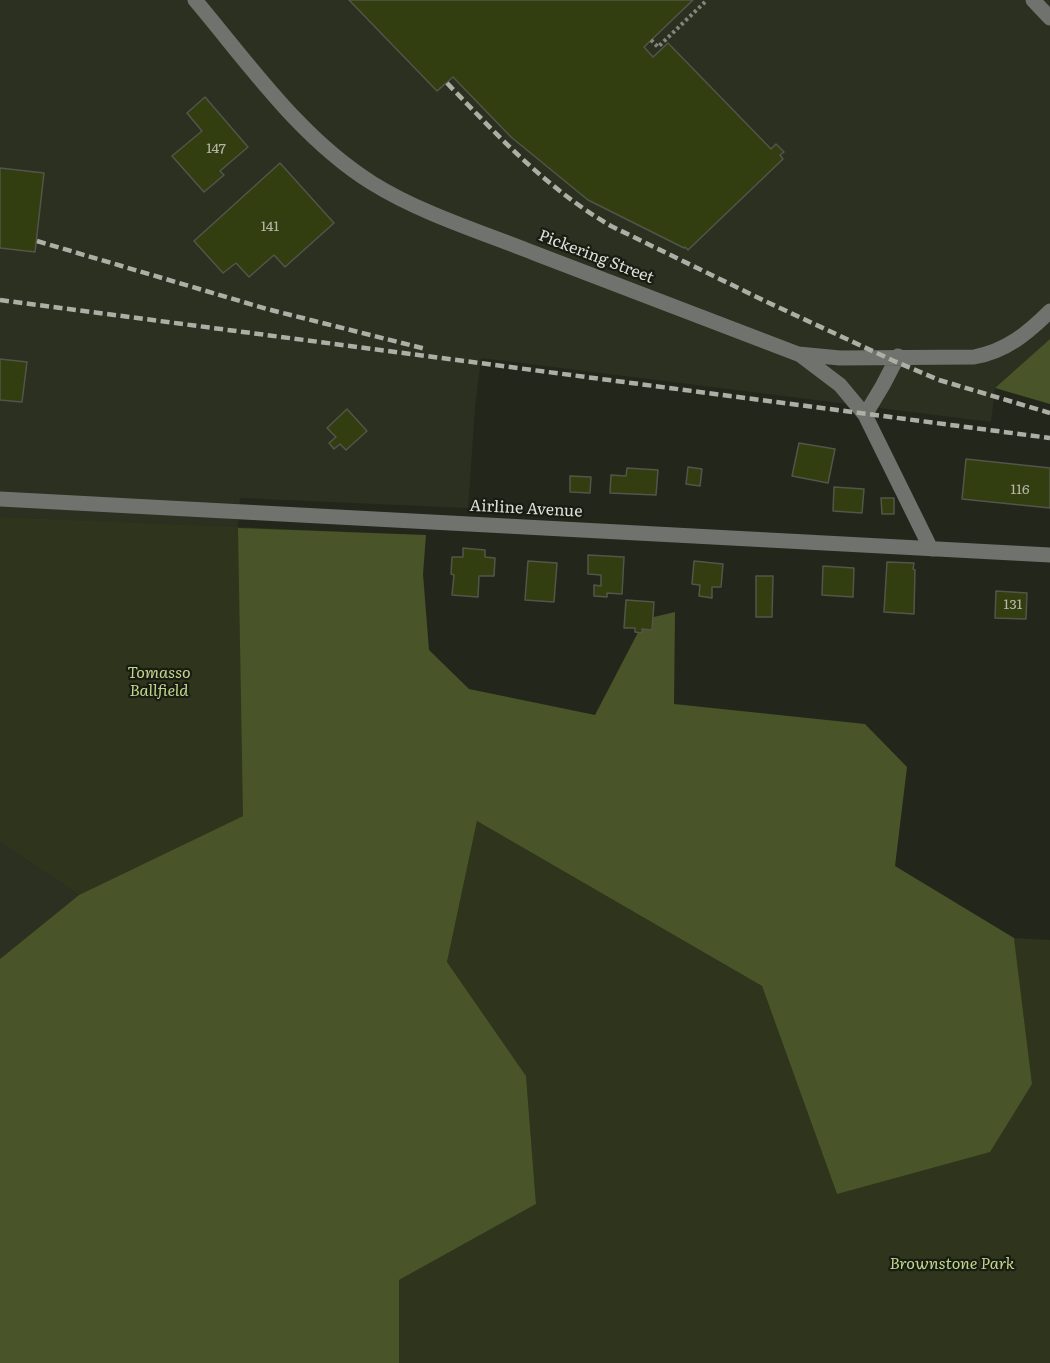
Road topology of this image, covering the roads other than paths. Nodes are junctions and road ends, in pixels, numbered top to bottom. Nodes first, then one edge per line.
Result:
1 (195, 0) edge
2 (1033, 0) edge
3 (1050, 18) edge
4 (1050, 311) edge
5 (798, 354) junction
6 (898, 356) junction
7 (865, 415) junction
8 (0, 499) edge
9 (931, 549) junction
10 (1050, 555) edge

1 - 5 street, Pickering Street
2 - 3 street
4 - 6 street, Pickering Street
5 - 6 street, Pickering Street
5 - 7 street
6 - 7 street
7 - 9 street
8 - 9 street, Airline Avenue
9 - 10 street, Airline Avenue

